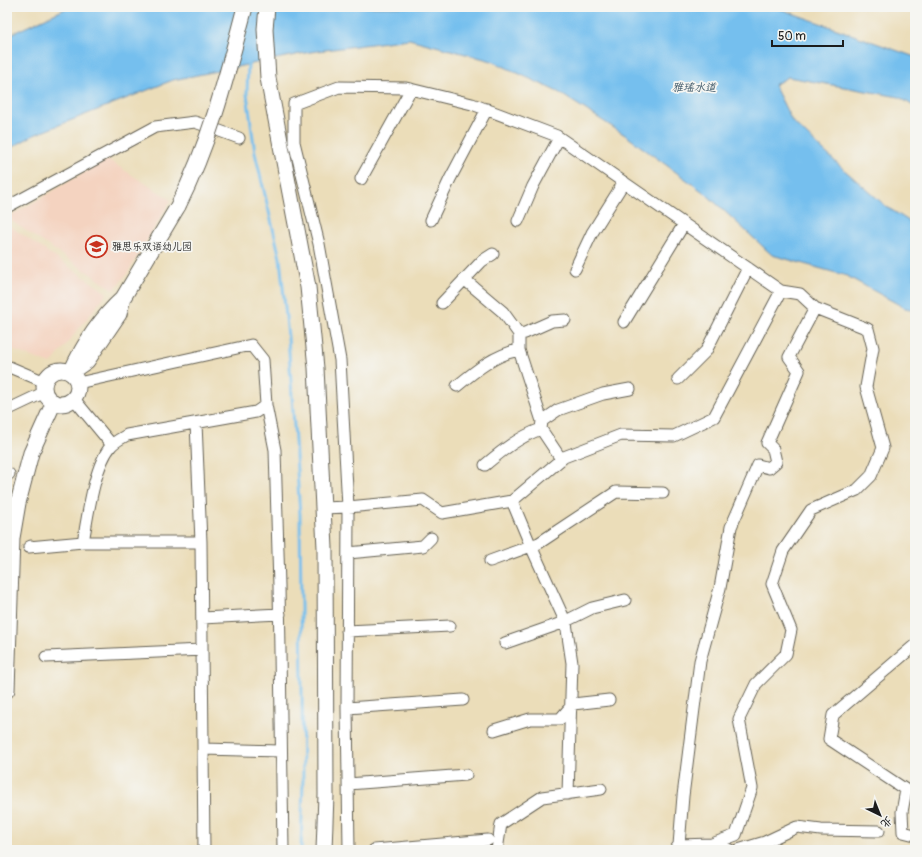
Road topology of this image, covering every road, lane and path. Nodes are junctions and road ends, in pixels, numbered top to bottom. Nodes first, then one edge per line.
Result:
1 (245, 7) edge
2 (267, 7) edge
3 (411, 89) junction
4 (488, 109) junction
5 (239, 138) dead end
6 (559, 138) junction
7 (361, 179) dead end
8 (624, 182) junction
9 (7, 207) edge
10 (431, 220) dead end
11 (518, 221) dead end
12 (684, 224) junction
13 (493, 254) dead end
14 (748, 268) junction
15 (575, 269) dead end
16 (464, 279) junction
17 (781, 291) junction
18 (442, 303) dead end
19 (815, 308) junction
20 (565, 320) dead end
21 (624, 322) dead end
22 (519, 334) junction
23 (519, 350) junction
24 (7, 366) edge
25 (75, 378) junction
26 (678, 379) dead end
27 (458, 386) dead end
28 (630, 389) dead end
29 (48, 392) junction
30 (74, 399) junction
31 (266, 405) junction
32 (7, 410) edge
33 (196, 423) junction
34 (541, 425) junction
35 (112, 445) junction
36 (561, 459) junction
37 (485, 465) dead end
38 (663, 493) dead end
39 (512, 501) junction
40 (348, 507) junction
41 (323, 508) junction
42 (431, 538) dead end
43 (83, 542) junction
44 (201, 542) junction
45 (31, 546) dead end
46 (348, 554) junction
47 (490, 561) dead end
48 (625, 600) dead end
49 (280, 614) junction
50 (202, 618) junction
51 (450, 626) dead end
52 (347, 631) junction
53 (505, 643) dead end
54 (915, 645) edge
55 (202, 650) junction
56 (46, 657) dead end
57 (7, 690) edge
58 (463, 700) dead end
59 (609, 700) dead end
60 (571, 706) junction
61 (347, 708) junction
62 (494, 730) dead end
63 (203, 749) junction
64 (282, 751) junction
65 (466, 776) dead end
66 (348, 784) junction
67 (600, 790) dead end
68 (568, 794) junction
69 (879, 831) dead end
70 (915, 835) edge
71 (488, 840) dead end
72 (713, 844) junction
73 (677, 848) edge
74 (204, 850) edge
75 (283, 850) edge
76 (324, 850) edge
77 (349, 850) edge
78 (374, 850) edge
79 (497, 850) edge
80 (730, 850) edge
81 (738, 850) edge

1 - 25 street, bridge
2 - 41 street
3 - 4 street
3 - 7 street
3 - 40 street
4 - 6 street
4 - 10 street
5 - 9 street
6 - 8 street
6 - 11 street
8 - 12 street
8 - 15 street
12 - 14 street
12 - 21 street
13 - 16 street
14 - 17 street
14 - 26 street
16 - 18 street
16 - 22 street
17 - 19 street
17 - 36 street
19 - 72 street
19 - 73 street
20 - 22 street
22 - 23 street
23 - 27 street
23 - 34 street
24 - 29 street
25 - 29 street
25 - 30 street
25 - 31 street
28 - 34 street
29 - 30 street
29 - 32 street
29 - 57 street
30 - 35 street
31 - 33 street
31 - 49 street
33 - 35 street
33 - 44 street
34 - 36 street
34 - 37 street
35 - 43 street
36 - 39 street
38 - 47 street
39 - 40 street
39 - 60 street
40 - 41 street
40 - 46 street
41 - 76 street
42 - 46 street
43 - 44 street
43 - 45 street
44 - 50 street
46 - 52 street
48 - 53 street
49 - 50 street
49 - 64 street
50 - 55 street
51 - 52 street
52 - 61 street
54 - 70 street
55 - 56 street
55 - 63 street
58 - 61 street
59 - 60 street
60 - 62 street
60 - 68 street
61 - 66 street
63 - 64 street
63 - 74 street
64 - 75 street
65 - 66 street
66 - 77 street
67 - 68 street
68 - 79 street
69 - 81 street
71 - 78 street
72 - 73 street
72 - 80 street

